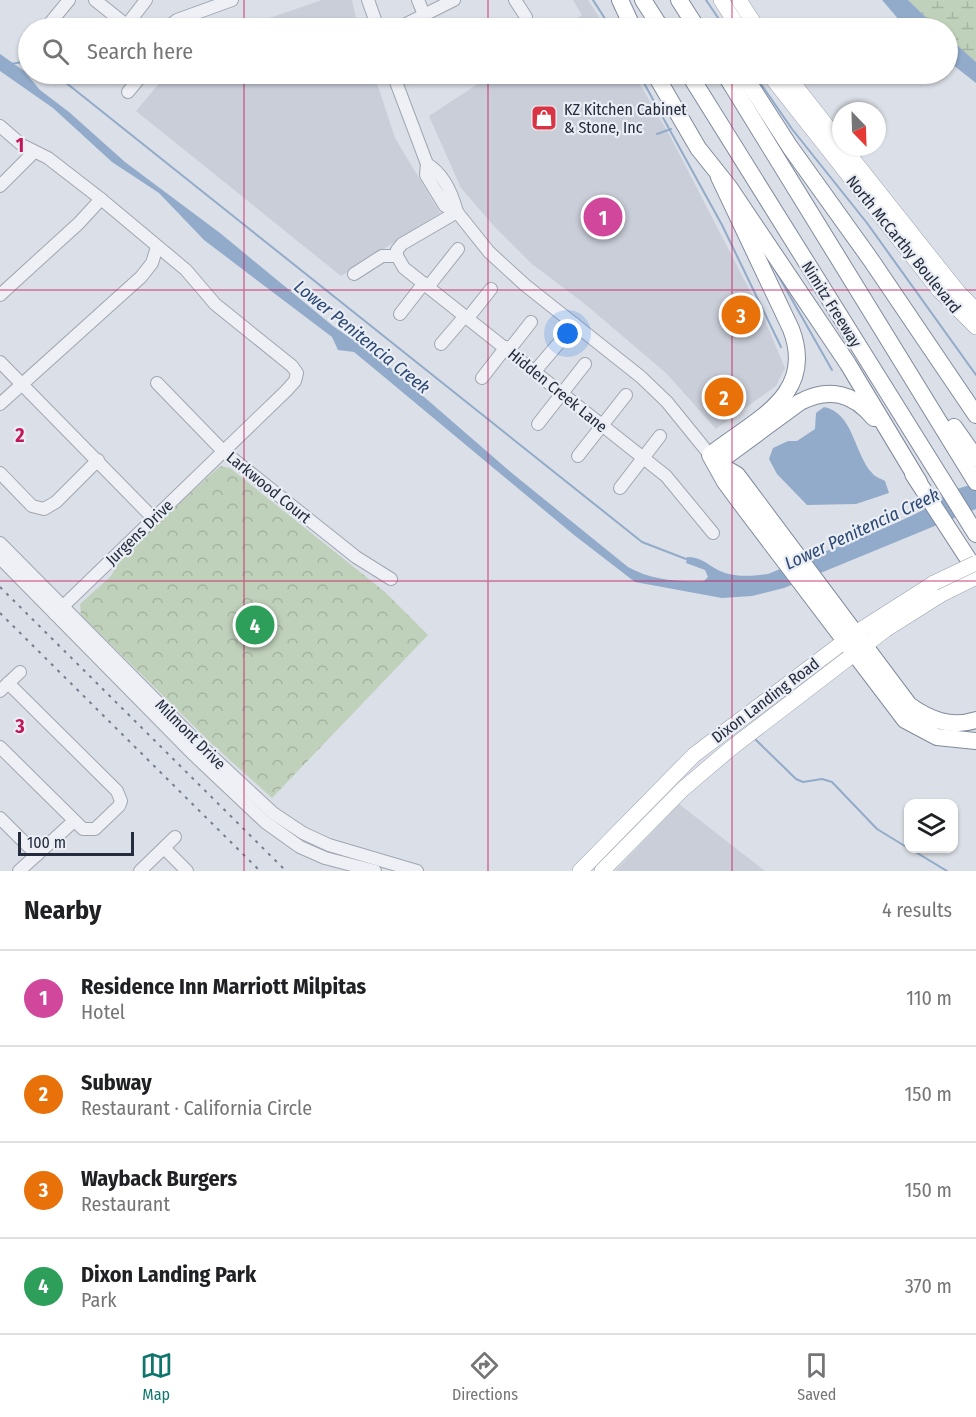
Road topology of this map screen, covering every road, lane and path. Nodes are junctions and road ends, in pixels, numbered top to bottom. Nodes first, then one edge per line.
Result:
1 (69, 0) edge
2 (95, 0) edge
3 (146, 0) edge
4 (232, 0) edge
5 (368, 0) edge
6 (418, 0) edge
7 (454, 0) edge
8 (515, 0) edge
9 (620, 0) edge
10 (643, 0) edge
11 (679, 0) edge
12 (722, 0) edge
13 (739, 0) edge
14 (425, 17) joint
15 (526, 17) dead end
16 (54, 18) edge
17 (114, 18) edge
18 (129, 18) edge
19 (182, 18) edge
20 (374, 18) edge
21 (628, 18) edge
22 (655, 18) edge
23 (691, 18) edge
24 (733, 18) edge
25 (751, 18) edge
26 (135, 84) edge
27 (397, 84) edge
28 (661, 84) edge
29 (695, 84) edge
30 (731, 84) edge
31 (749, 84) edge
32 (778, 84) edge
33 (794, 84) edge
34 (128, 92) dead end
35 (0, 126) edge
36 (832, 133) edge
37 (34, 152) junction
38 (846, 156) edge
39 (850, 168) junction
40 (719, 177) junction
41 (0, 186) edge
42 (101, 199) junction
43 (457, 212) junction
44 (157, 247) junction
45 (458, 249) dead end
46 (397, 256) junction
47 (354, 274) dead end
48 (426, 285) junction
49 (491, 289) dead end
50 (0, 295) edge
51 (976, 310) edge
52 (400, 314) dead end
53 (467, 317) junction
54 (531, 322) dead end
55 (575, 324) junction
56 (976, 327) edge
57 (441, 344) dead end
58 (507, 349) junction
59 (0, 362) edge
60 (585, 364) dead end
61 (535, 370) junction
62 (482, 378) dead end
63 (21, 383) junction
64 (157, 384) dead end
65 (562, 394) junction
66 (626, 395) dead end
67 (0, 404) edge
68 (976, 416) edge
69 (538, 424) dead end
70 (602, 426) junction
71 (660, 436) dead end
72 (223, 451) junction
73 (578, 456) dead end
74 (643, 458) junction
75 (713, 459) junction
76 (98, 460) junction
77 (972, 460) edge
78 (0, 473) edge
79 (920, 482) junction
80 (976, 482) edge
81 (620, 488) dead end
82 (154, 519) junction
83 (974, 531) edge
84 (713, 533) dead end
85 (0, 543) edge
86 (0, 558) edge
87 (976, 563) edge
88 (976, 571) edge
89 (976, 577) edge
90 (391, 579) dead end
91 (938, 588) junction
92 (59, 610) junction
93 (854, 644) junction
94 (20, 672) dead end
95 (4, 687) edge
96 (976, 720) edge
97 (976, 741) edge
98 (2, 753) edge
99 (0, 818) edge
100 (74, 821) junction
101 (175, 837) dead end
102 (164, 848) junction
103 (37, 855) junction
104 (19, 871) edge
105 (140, 871) edge
106 (187, 871) edge
107 (375, 871) edge
108 (417, 871) edge
109 (580, 871) edge
110 (602, 871) edge

1 - 16 street
2 - 17 street
3 - 18 street
4 - 19 street
5 - 20 street
6 - 14 street
7 - 14 street
8 - 15 street
9 - 21 highway
10 - 22 highway
11 - 23 highway
12 - 24 main road
13 - 25 main road
26 - 34 street
27 - 43 street
28 - 40 highway
29 - 83 highway, Nimitz Freeway
30 - 77 highway, Nimitz Freeway
31 - 68 highway
32 - 39 main road, North McCarthy Boulevard
33 - 36 main road, North McCarthy Boulevard
35 - 37 street
37 - 41 street
37 - 42 street
38 - 39 main road, North McCarthy Boulevard
39 - 51 main road, North McCarthy Boulevard
39 - 56 main road, North McCarthy Boulevard
40 - 75 highway
40 - 79 highway
42 - 44 street
42 - 50 street
43 - 46 street
43 - 55 street
44 - 63 street
44 - 72 street, Jurgens Drive
45 - 48 street
46 - 47 street
46 - 48 street, Hidden Creek Lane
48 - 52 street
48 - 53 street, Hidden Creek Lane
49 - 53 street
53 - 57 street
53 - 58 street, Hidden Creek Lane
54 - 58 street
55 - 61 street
55 - 75 street
58 - 61 street, Hidden Creek Lane
58 - 62 street
59 - 63 street
60 - 65 street
61 - 65 street, Hidden Creek Lane
63 - 67 street
63 - 76 street
64 - 72 street, Larkwood Court
65 - 69 street
65 - 70 street, Hidden Creek Lane
66 - 70 street
70 - 73 street
70 - 74 street, Hidden Creek Lane
71 - 74 street
72 - 82 street, Jurgens Drive
72 - 90 street, Larkwood Court
74 - 81 street
74 - 84 street, Hidden Creek Lane
75 - 79 highway
75 - 93 highway
76 - 78 street
76 - 82 street
77 - 80 highway, Nimitz Freeway
79 - 88 highway
82 - 92 street, Jurgens Drive
85 - 92 street, Milmont Drive
86 - 92 street, Milmont Drive
87 - 91 main road, Dixon Landing Road, bridge
89 - 91 main road, Dixon Landing Road
91 - 93 main road, Dixon Landing Road
92 - 107 street, Milmont Drive
92 - 108 street, Milmont Drive
93 - 96 highway
93 - 97 highway
93 - 109 main road, Dixon Landing Road
93 - 110 main road, Dixon Landing Road
94 - 95 street
95 - 100 street
98 - 100 street
99 - 103 street
100 - 103 street
101 - 102 street
102 - 105 street
102 - 106 street
103 - 104 street

